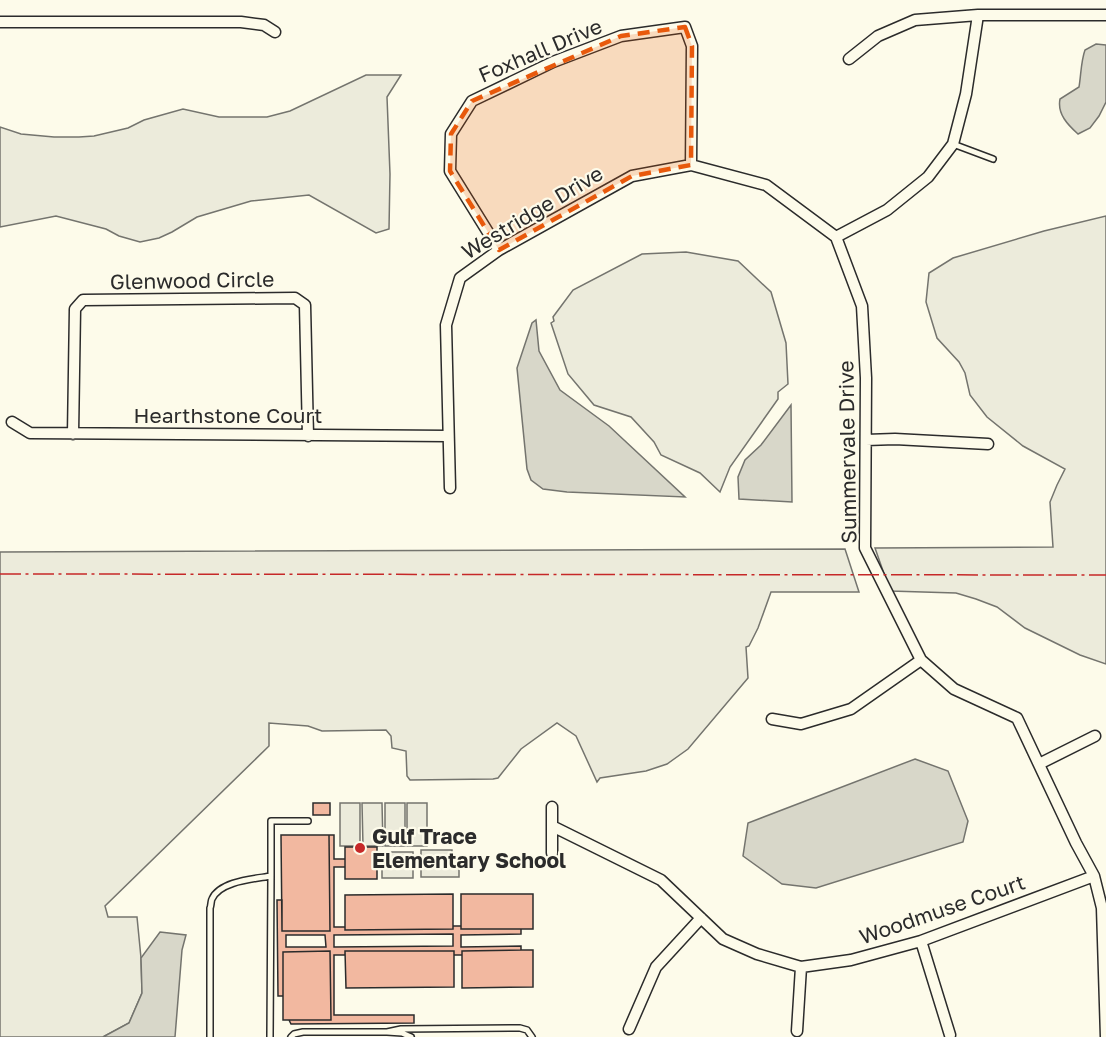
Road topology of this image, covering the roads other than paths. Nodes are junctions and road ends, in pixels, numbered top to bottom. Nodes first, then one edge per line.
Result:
1 (978, 15) junction
2 (1106, 15) edge
3 (0, 22) edge
4 (275, 32) dead end
5 (849, 59) dead end
6 (953, 144) junction
7 (993, 159) dead end
8 (691, 165) junction
9 (836, 237) junction
10 (499, 250) junction
11 (12, 422) dead end
12 (73, 434) junction
13 (308, 436) junction
14 (448, 436) junction
15 (866, 440) junction
16 (988, 444) dead end
17 (450, 488) dead end
18 (921, 660) junction
19 (772, 719) dead end
20 (1095, 736) dead end
21 (1039, 764) junction
22 (552, 807) dead end
23 (308, 821) dead end
24 (552, 826) junction
25 (552, 853) dead end
26 (271, 876) junction
27 (1095, 876) junction
28 (701, 918) junction
29 (921, 941) junction
30 (801, 967) junction
31 (629, 1029) dead end
32 (797, 1031) dead end
33 (387, 1032) junction
34 (950, 1035) dead end
35 (210, 1037) edge
36 (270, 1037) edge
37 (291, 1037) edge
38 (411, 1037) edge
39 (532, 1037) edge
40 (1106, 1037) edge

1 - 2 street
1 - 5 street
1 - 6 street
3 - 4 street
6 - 7 lane
6 - 9 street
8 - 9 street
8 - 10 street, Westridge Drive
8 - 10 street, Foxhall Drive
9 - 15 street, Summervale Drive
10 - 14 street, Westridge Drive
11 - 12 street, Hearthstone Court
12 - 13 street, Hearthstone Court
12 - 13 street, Glenwood Circle
13 - 14 street, Hearthstone Court
14 - 17 street, Westridge Drive
15 - 16 street
15 - 18 street, Summervale Drive
18 - 19 street
18 - 21 street, Summervale Drive
20 - 21 street
21 - 27 street, Summervale Drive
22 - 24 street
23 - 26 lane
24 - 25 street
24 - 28 street, Woodmuse Court
26 - 35 lane
26 - 36 lane
27 - 29 street, Woodmuse Court
27 - 40 street, Summervale Drive
28 - 30 street, Woodmuse Court
28 - 31 street
29 - 30 street, Woodmuse Court
29 - 34 street
30 - 32 street
33 - 37 lane
33 - 38 lane
33 - 39 lane

